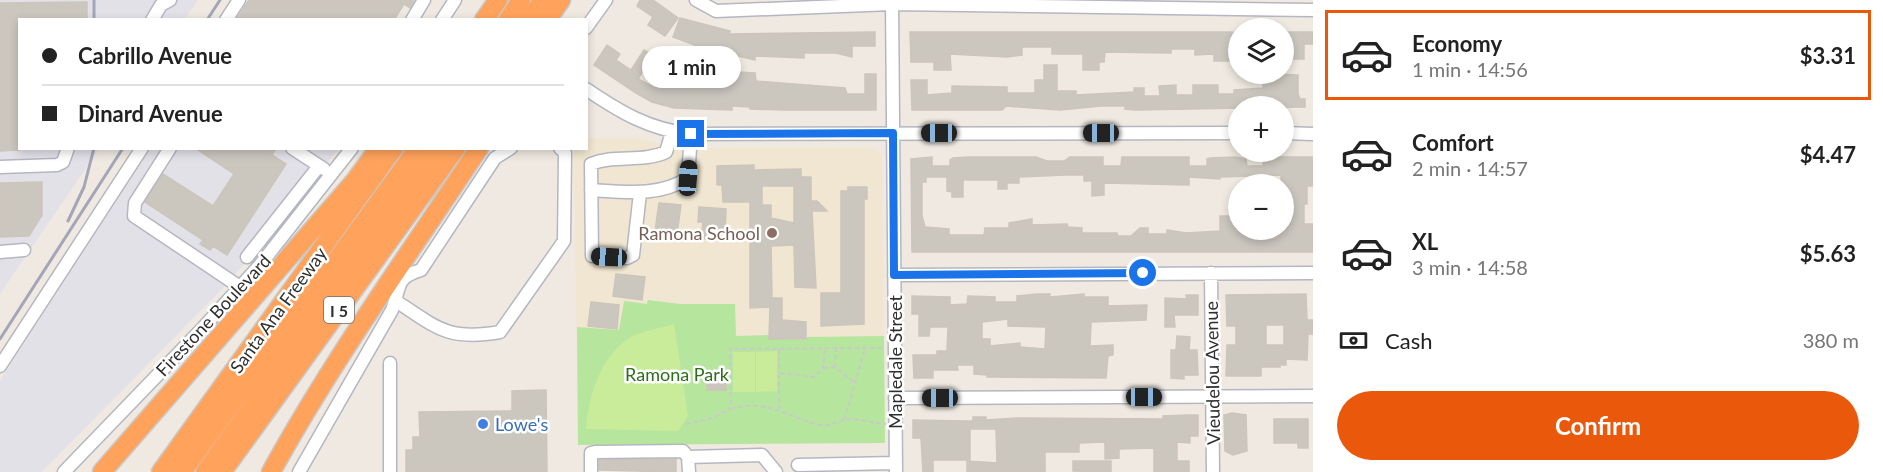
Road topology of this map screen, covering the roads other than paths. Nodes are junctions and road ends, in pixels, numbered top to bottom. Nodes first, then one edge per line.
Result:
1 (170, 0) edge
2 (238, 0) edge
3 (424, 0) edge
4 (455, 0) edge
5 (521, 0) edge
6 (543, 0) edge
7 (561, 0) edge
8 (570, 0) edge
9 (606, 0) edge
10 (696, 0) edge
11 (892, 2) edge
12 (1313, 10) edge
13 (153, 18) edge
14 (227, 18) edge
15 (413, 18) edge
16 (443, 18) edge
17 (509, 18) edge
18 (531, 18) edge
19 (548, 18) edge
20 (561, 18) edge
21 (588, 25) edge
22 (588, 90) edge
23 (672, 132) junction
24 (893, 133) junction
25 (1228, 133) edge
26 (1294, 133) edge
27 (691, 134) junction
28 (1313, 134) edge
29 (67, 150) edge
30 (141, 150) edge
31 (169, 150) edge
32 (295, 150) edge
33 (351, 150) edge
34 (378, 150) edge
35 (393, 150) edge
36 (417, 150) edge
37 (437, 150) edge
38 (455, 150) edge
39 (478, 150) edge
40 (508, 150) edge
41 (562, 150) edge
42 (319, 166) junction
43 (0, 167) edge
44 (332, 175) junction
45 (591, 190) junction
46 (640, 192) junction
47 (24, 250) dead end
48 (1, 254) edge
49 (247, 257) dead end
50 (1211, 273) junction
51 (1313, 273) edge
52 (894, 275) junction
53 (240, 287) junction
54 (396, 301) junction
55 (390, 363) dead end
56 (0, 366) edge
57 (1313, 396) edge
58 (1212, 397) junction
59 (895, 398) junction
60 (688, 457) junction
61 (798, 465) dead end
62 (869, 468) edge
63 (896, 468) edge
64 (64, 472) edge
65 (102, 472) edge
66 (161, 472) edge
67 (182, 472) edge
68 (205, 472) edge
69 (222, 472) edge
70 (271, 472) edge
71 (299, 472) edge
72 (390, 472) edge
73 (591, 472) edge
74 (689, 472) edge
75 (776, 472) edge
76 (1213, 472) edge

1 - 13 street
2 - 14 street
3 - 15 street
4 - 16 street
5 - 17 highway
6 - 18 highway
7 - 19 highway
8 - 20 highway
9 - 21 street
10 - 11 street
11 - 12 street
11 - 24 street, Mapledale Street
22 - 23 street
23 - 27 street
23 - 45 street
24 - 25 street
24 - 27 street
24 - 52 street, Mapledale Street
26 - 28 street
27 - 46 street
29 - 43 street
30 - 56 street
31 - 53 street
32 - 42 street
33 - 44 street, Firestone Boulevard
34 - 65 highway
35 - 66 highway, Santa Ana Freeway
36 - 67 highway
37 - 68 highway
38 - 69 highway, I 5
39 - 70 highway
40 - 54 street
41 - 54 street
42 - 44 street
42 - 49 street
44 - 53 street, Firestone Boulevard
45 - 46 street
45 - 46 street
47 - 48 street
50 - 51 street
50 - 52 street
50 - 58 street, Vieudelou Avenue
52 - 59 street, Mapledale Street
53 - 64 street, Firestone Boulevard
54 - 71 street
55 - 72 street
57 - 58 street
58 - 59 street
58 - 76 street, Vieudelou Avenue
59 - 63 street, Mapledale Street
60 - 73 street
60 - 74 street
60 - 75 street
61 - 62 street
62 - 63 street

